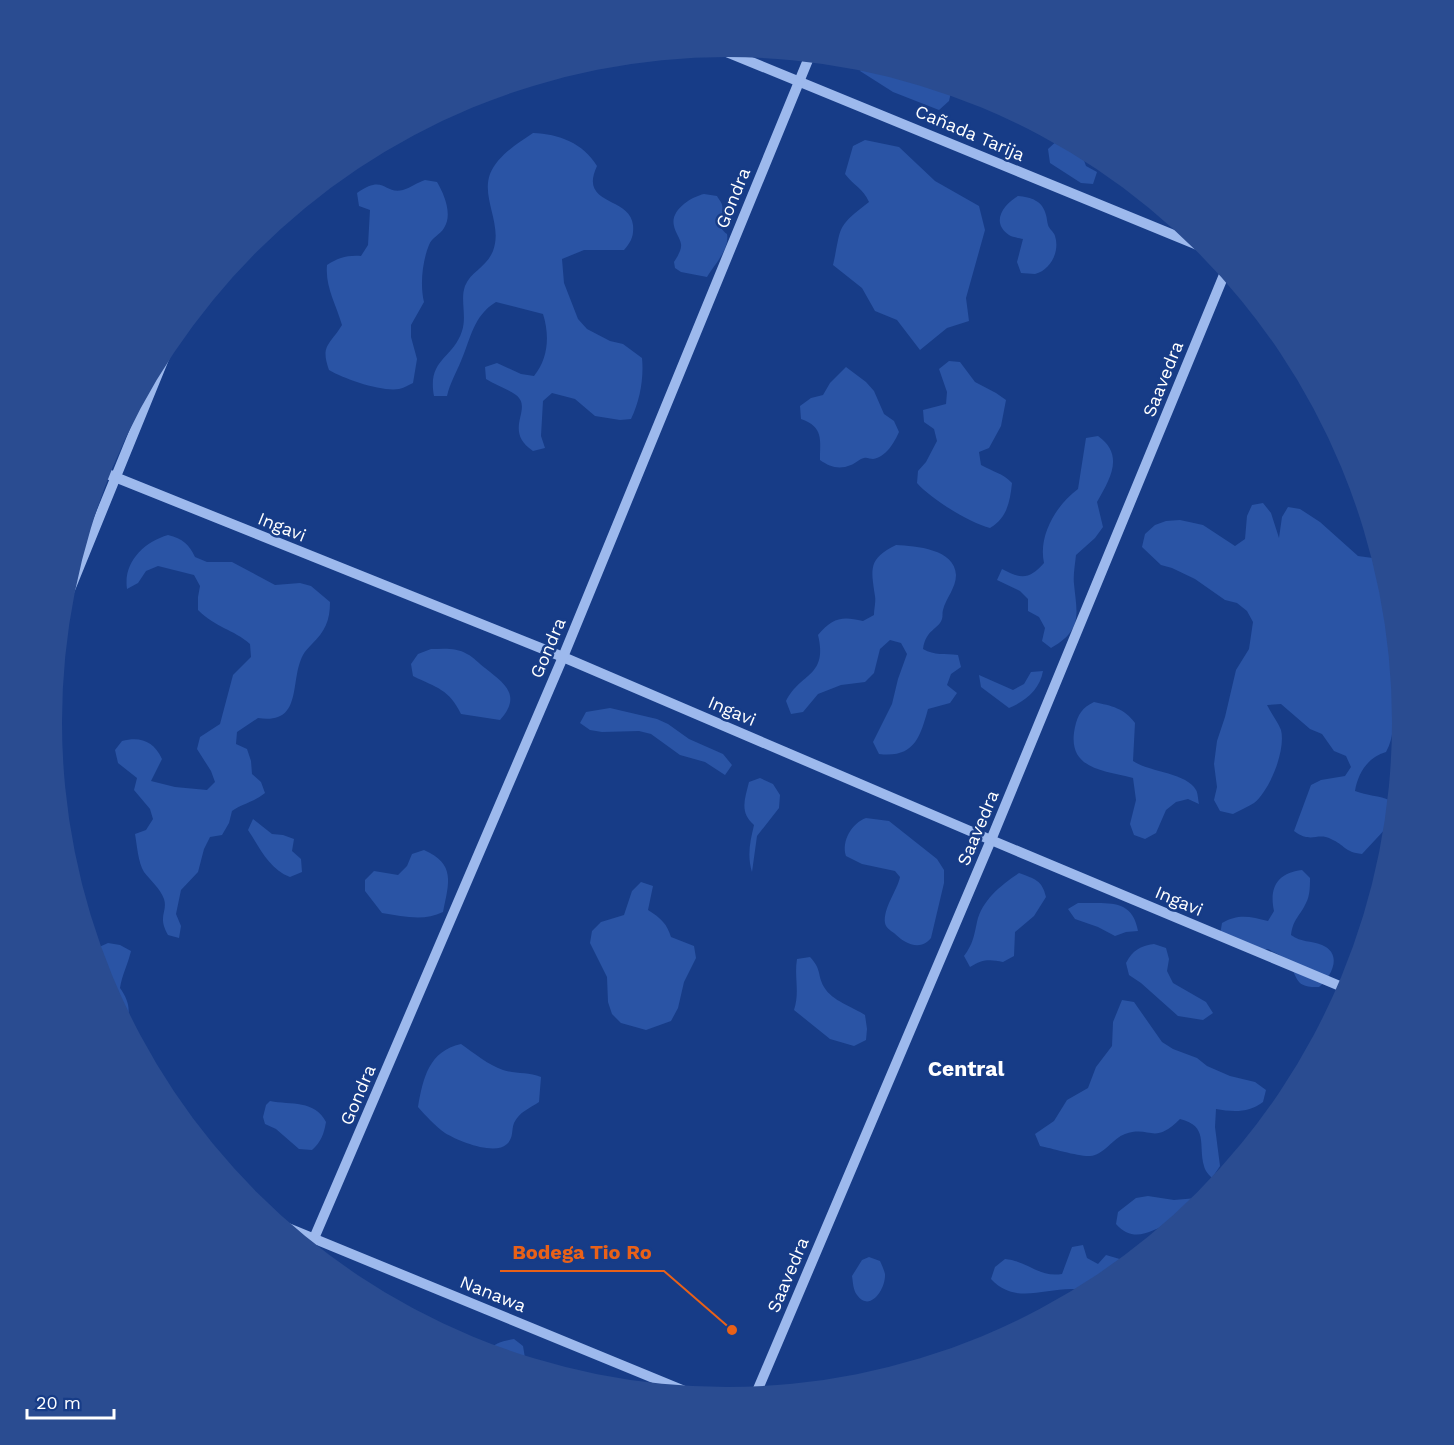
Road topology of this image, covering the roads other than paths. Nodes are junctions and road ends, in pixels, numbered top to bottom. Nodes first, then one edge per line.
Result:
1 (741, 57) edge
2 (807, 62) edge
3 (799, 80) junction
4 (1185, 240) edge
5 (1222, 279) edge
6 (151, 390) edge
7 (110, 475) edge
8 (115, 477) junction
9 (82, 560) edge
10 (562, 657) junction
11 (991, 840) junction
12 (1338, 985) edge
13 (300, 1232) edge
14 (314, 1238) junction
15 (312, 1242) edge
16 (673, 1386) edge
17 (759, 1387) edge

1 - 3 street, Cañada Tarija
2 - 3 street, Gondra
3 - 4 street, Cañada Tarija
3 - 10 street, Gondra
5 - 11 street, Saavedra
6 - 8 street
7 - 8 street, Ingavi
8 - 9 street
8 - 10 street, Ingavi
10 - 11 street, Ingavi
10 - 14 street, Gondra
11 - 12 street, Ingavi
11 - 17 street, Saavedra
13 - 14 street, Nanawa
14 - 15 street, Gondra
14 - 16 street, Nanawa

